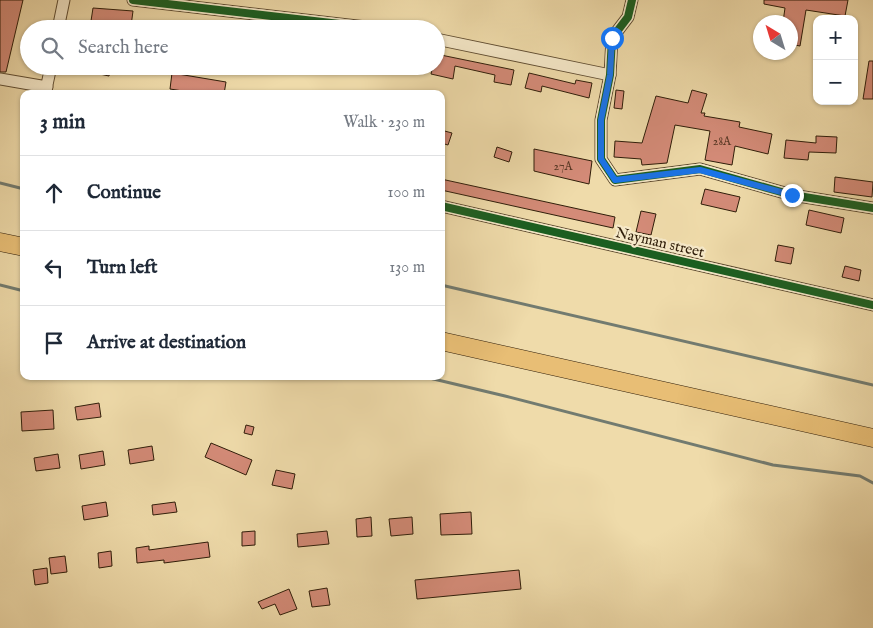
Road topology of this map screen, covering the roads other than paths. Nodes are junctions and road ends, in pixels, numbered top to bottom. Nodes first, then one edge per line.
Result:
1 (64, 0) edge
2 (133, 0) edge
3 (632, 0) edge
4 (60, 20) edge
5 (305, 20) edge
6 (445, 41) edge
7 (49, 75) edge
8 (610, 75) junction
9 (1, 79) edge
10 (42, 90) edge
11 (46, 90) edge
12 (445, 207) edge
13 (873, 208) edge
14 (0, 242) edge
15 (20, 246) edge
16 (873, 305) edge
17 (445, 342) edge
18 (873, 438) edge

1 - 4 street
2 - 5 street
3 - 8 street
6 - 8 street
7 - 11 street
8 - 13 street
9 - 10 street
12 - 16 street, Nayman street
14 - 15 highway
17 - 18 highway

